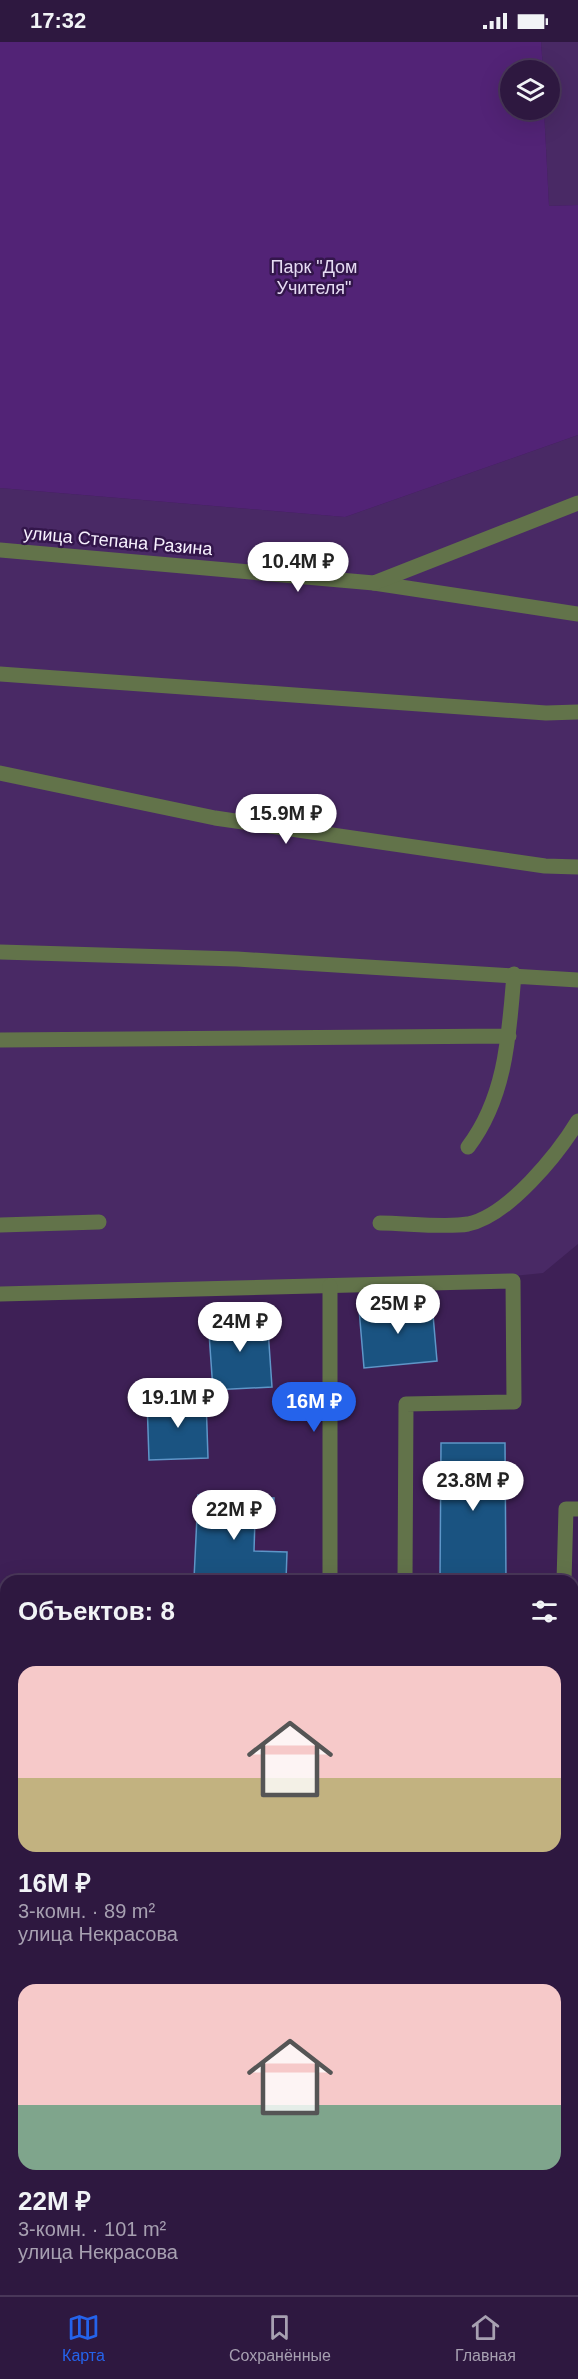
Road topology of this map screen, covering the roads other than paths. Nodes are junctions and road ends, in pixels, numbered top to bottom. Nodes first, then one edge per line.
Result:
1 (578, 503) edge
2 (0, 550) edge
3 (374, 583) junction
4 (578, 614) edge
5 (0, 674) edge
6 (578, 712) edge
7 (0, 773) edge
8 (578, 867) edge
9 (0, 952) edge
10 (514, 975) junction
11 (578, 980) edge
12 (509, 1036) junction
13 (0, 1040) edge
14 (578, 1121) edge
15 (468, 1147) dead end
16 (99, 1222) dead end
17 (380, 1223) dead end
18 (0, 1225) edge
19 (330, 1286) junction
20 (0, 1294) edge
21 (578, 1509) edge
22 (330, 1575) edge
23 (405, 1575) edge
24 (564, 1575) edge

1 - 3 street, улица Степана Разина
2 - 3 street, улица Степана Разина
3 - 4 street
5 - 6 street
7 - 8 street
9 - 10 street
10 - 11 street
10 - 12 street
12 - 13 street
12 - 15 street
14 - 17 street
16 - 18 street
19 - 20 street
19 - 22 street
19 - 23 street
21 - 24 street

